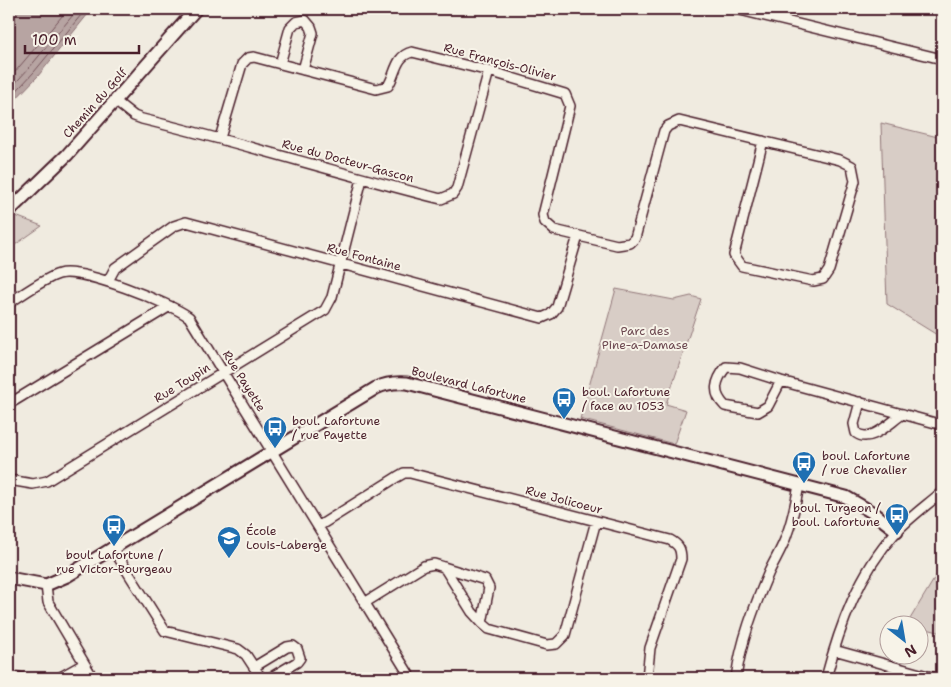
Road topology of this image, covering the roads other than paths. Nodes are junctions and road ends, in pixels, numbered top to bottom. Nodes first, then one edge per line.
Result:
1 (196, 9) edge
2 (736, 9) edge
3 (942, 59) edge
4 (280, 64) junction
5 (303, 70) junction
6 (489, 71) junction
7 (116, 101) junction
8 (220, 138) junction
9 (763, 141) junction
10 (362, 179) junction
11 (9, 211) edge
12 (578, 236) junction
13 (341, 264) junction
14 (108, 281) junction
15 (9, 303) edge
16 (170, 306) junction
17 (224, 372) junction
18 (781, 381) junction
19 (860, 402) junction
20 (9, 404) edge
21 (902, 414) junction
22 (942, 426) edge
23 (272, 450) junction
24 (9, 480) edge
25 (800, 486) junction
26 (942, 492) edge
27 (596, 521) junction
28 (318, 526) junction
29 (897, 531) junction
30 (112, 546) junction
31 (444, 567) junction
32 (9, 578) edge
33 (46, 585) junction
34 (366, 602) junction
35 (482, 623) junction
36 (834, 650) junction
37 (84, 664) junction
38 (254, 667) junction
39 (9, 675) edge
40 (22, 678) edge
41 (59, 678) edge
42 (93, 678) edge
43 (261, 678) edge
44 (270, 678) edge
45 (411, 678) edge
46 (647, 678) edge
47 (736, 678) edge
48 (826, 678) edge
49 (935, 678) edge

1 - 7 street, Chemin du Golf
2 - 3 street
4 - 5 street, Rue François-Olivier
4 - 5 street
4 - 8 street, Rue François-Olivier
5 - 6 street, Rue François-Olivier
6 - 10 street, Rue du Docteur-Gascon
6 - 12 street, Rue François-Olivier
7 - 8 street, Rue du Docteur-Gascon
7 - 11 street, Chemin du Golf
8 - 10 street, Rue du Docteur-Gascon
9 - 9 street, Rue François-Olivier
9 - 12 street, Rue François-Olivier
10 - 13 street, Rue Toupin
12 - 13 street, Rue Fontaine
13 - 14 street, Rue Fontaine
13 - 17 street, Rue Toupin
14 - 15 street, Rue Payette
14 - 16 street, Rue Payette
16 - 17 street, Rue Payette
16 - 20 street
17 - 23 street, Rue Payette
17 - 24 street, Rue Toupin
18 - 18 street
18 - 19 street
19 - 21 street
19 - 21 street
21 - 22 street
23 - 25 street, Boulevard Lafortune
23 - 28 street, Rue Payette
23 - 30 street, Boulevard Lafortune
25 - 29 street, Boulevard Lafortune
25 - 47 street
26 - 29 street
27 - 28 street, Rue Jolicoeur
27 - 35 street
27 - 46 street, Rue Jolicoeur
28 - 34 street, Rue Payette
29 - 36 street
30 - 33 street, Boulevard Lafortune
30 - 38 street
31 - 34 street
31 - 35 street
31 - 35 street
32 - 33 street
33 - 37 street
34 - 45 street, Rue Payette
36 - 48 street
36 - 49 street
37 - 41 street
37 - 42 street
38 - 43 street
38 - 44 street
39 - 40 street

